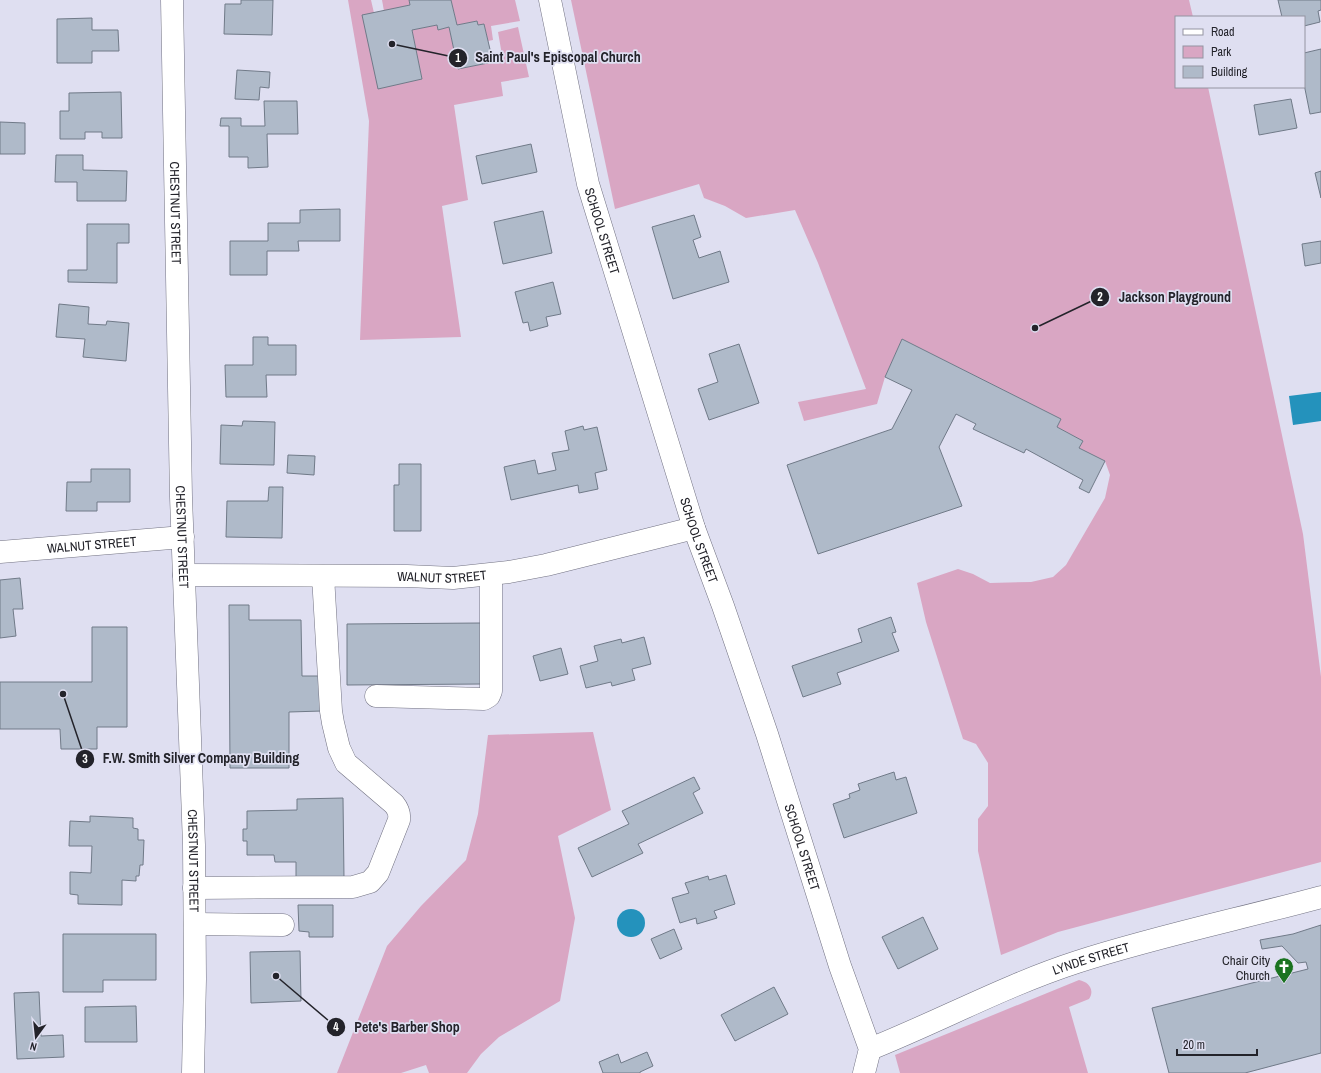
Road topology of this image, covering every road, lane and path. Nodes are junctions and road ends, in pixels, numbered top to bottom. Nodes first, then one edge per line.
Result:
1 (172, 0) edge
2 (550, 0) edge
3 (694, 528) junction
4 (182, 537) junction
5 (0, 552) edge
6 (184, 575) junction
7 (490, 575) junction
8 (323, 576) junction
9 (376, 696) dead end
10 (194, 888) junction
11 (1321, 898) edge
12 (194, 924) junction
13 (283, 925) dead end
14 (870, 1048) junction
15 (193, 1073) edge
16 (864, 1073) edge

1 - 4 street, CHESTNUT STREET
2 - 3 street, SCHOOL STREET
3 - 7 street, WALNUT STREET
3 - 14 street, SCHOOL STREET
4 - 5 street, WALNUT STREET
4 - 6 street, CHESTNUT STREET
6 - 8 street, WALNUT STREET
6 - 10 street, CHESTNUT STREET
7 - 8 street, WALNUT STREET
7 - 9 street
8 - 10 street
10 - 12 street, CHESTNUT STREET
11 - 14 street, LYNDE STREET
12 - 13 street
12 - 15 street, CHESTNUT STREET
14 - 16 street

